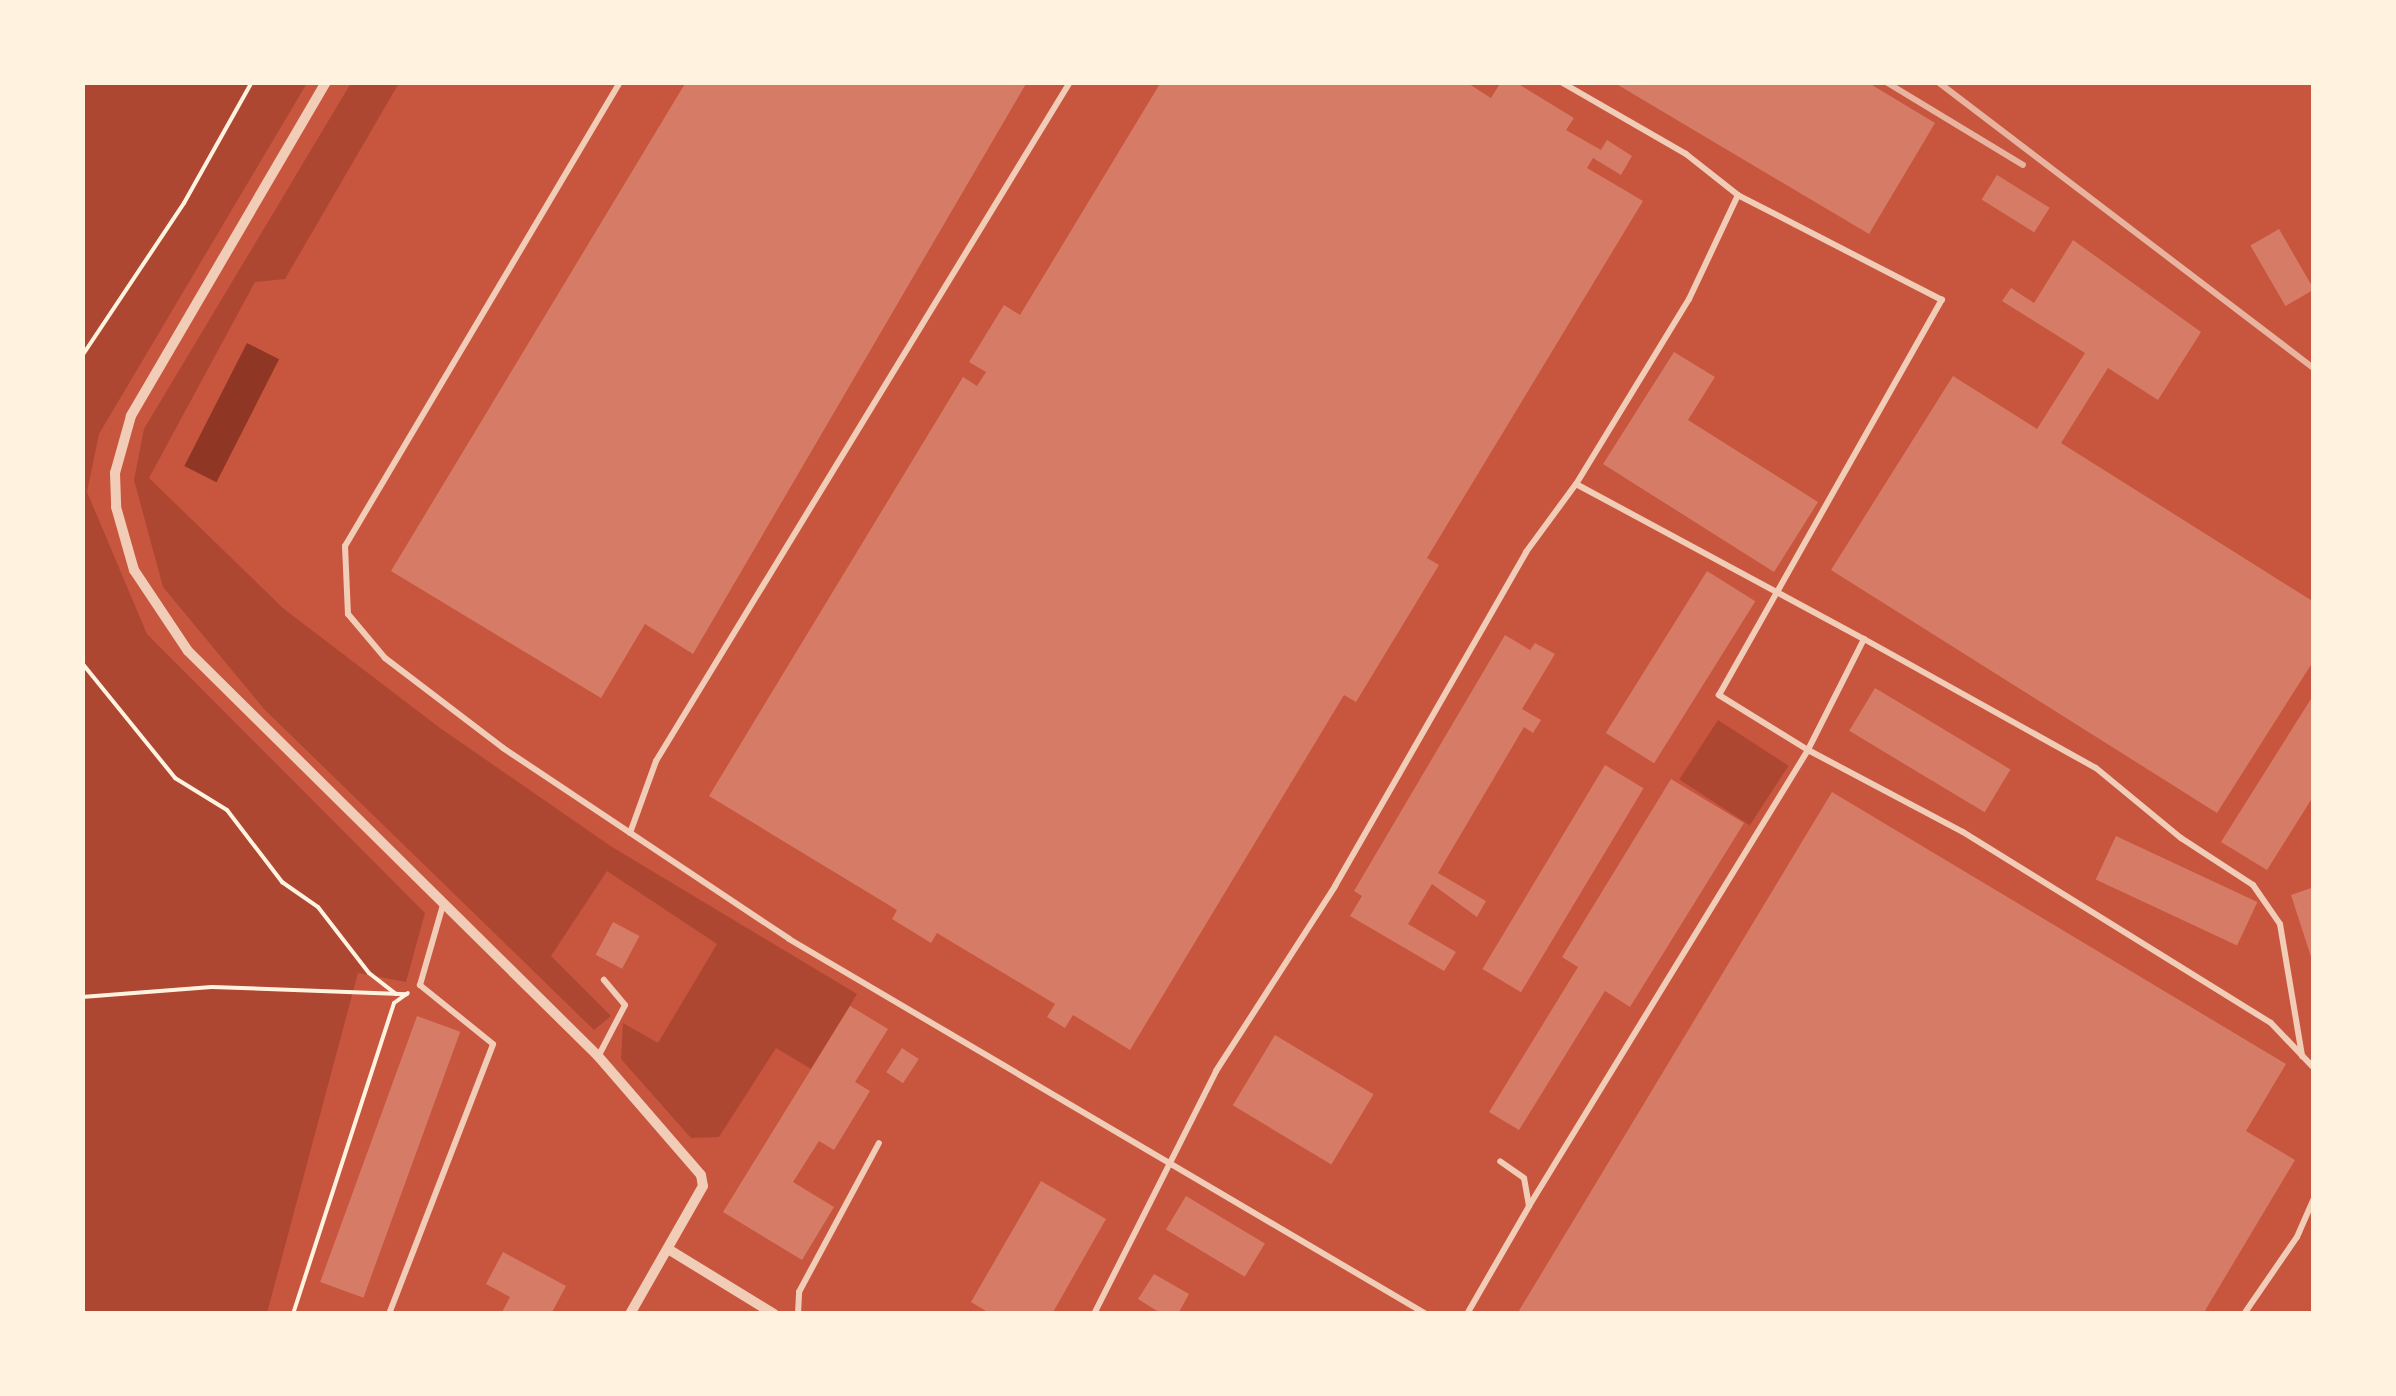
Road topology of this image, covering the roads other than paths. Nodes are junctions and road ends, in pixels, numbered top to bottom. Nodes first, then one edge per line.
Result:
1 (326, 82) edge
2 (620, 82) edge
3 (1070, 82) edge
4 (1561, 82) edge
5 (1738, 195) junction
6 (1576, 484) junction
7 (1778, 595) junction
8 (1864, 639) junction
9 (1808, 750) junction
10 (630, 833) junction
11 (443, 905) junction
12 (604, 980) dead end
13 (598, 1056) junction
14 (2302, 1056) junction
15 (2314, 1068) edge
16 (879, 1143) dead end
17 (1169, 1160) junction
18 (1500, 1162) dead end
19 (2314, 1198) edge
20 (1529, 1206) junction
21 (668, 1248) junction
22 (389, 1314) edge
23 (630, 1314) edge
24 (774, 1314) edge
25 (798, 1314) edge
26 (1094, 1314) edge
27 (1426, 1314) edge
28 (1468, 1314) edge
29 (2244, 1314) edge

1 - 11 street
2 - 10 lane
3 - 10 lane
4 - 5 lane
5 - 6 lane
5 - 7 lane
6 - 7 lane
6 - 17 lane
7 - 8 lane
7 - 9 lane
8 - 9 lane
8 - 14 lane
9 - 14 lane
9 - 20 lane
10 - 17 lane
11 - 13 street
11 - 22 lane
12 - 13 lane
13 - 21 street
14 - 15 lane
16 - 25 lane
17 - 26 lane
17 - 27 lane
18 - 20 lane
19 - 29 lane
20 - 28 lane
21 - 23 street
21 - 24 street

